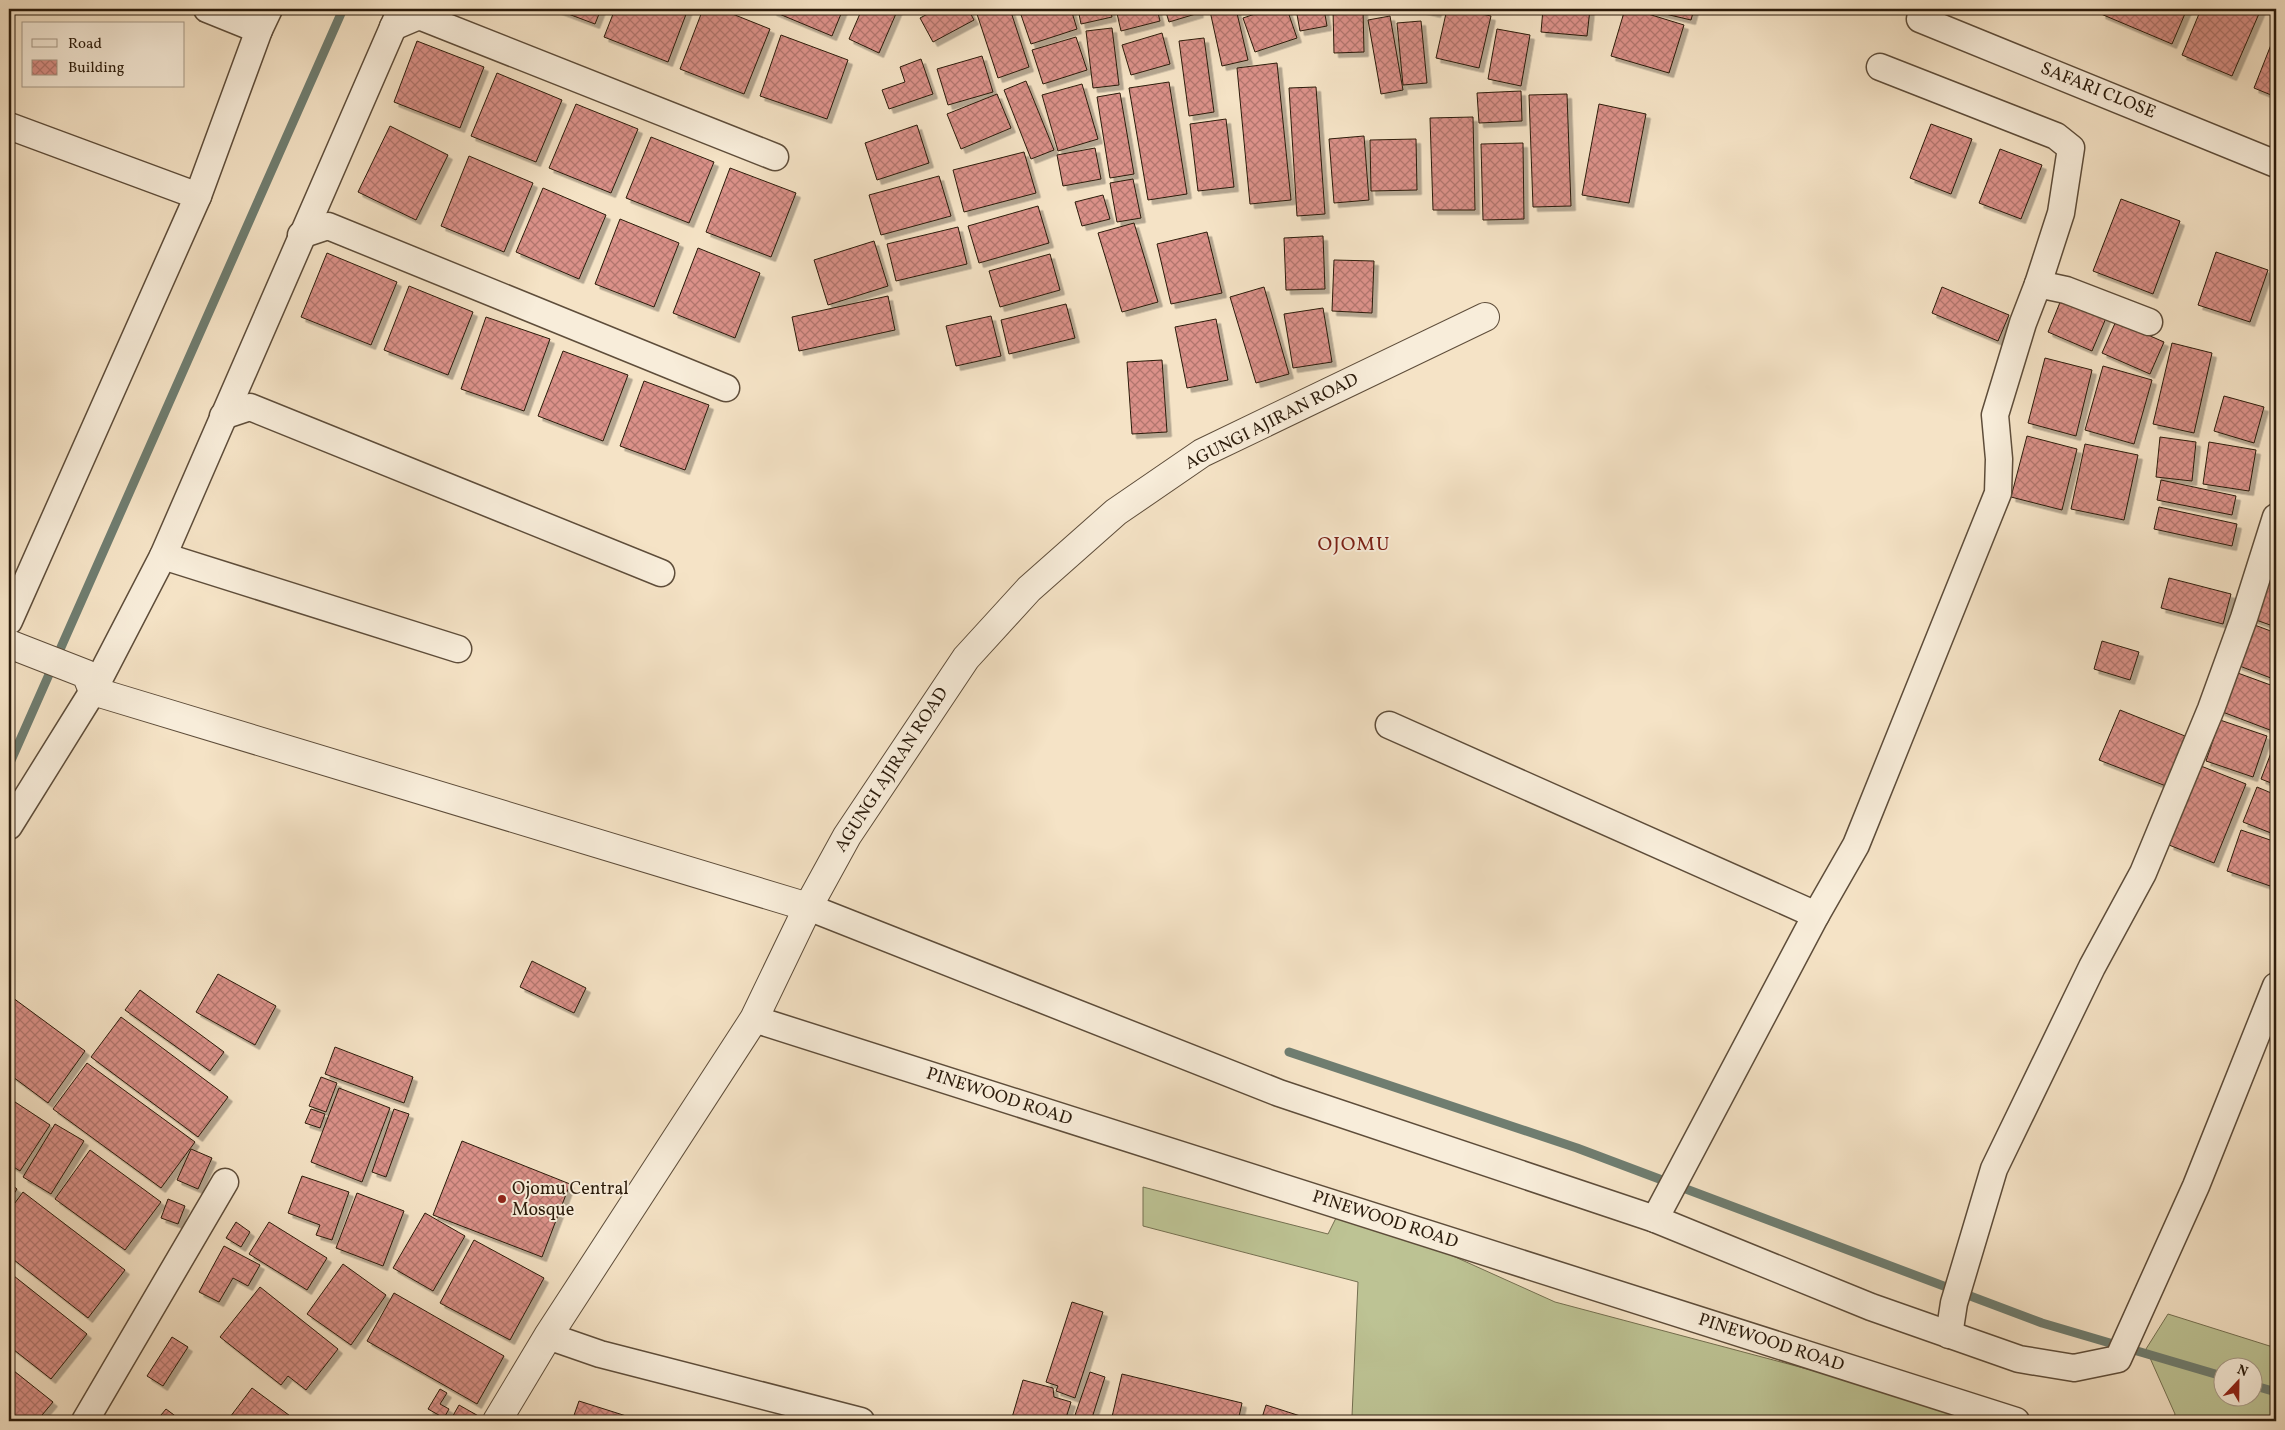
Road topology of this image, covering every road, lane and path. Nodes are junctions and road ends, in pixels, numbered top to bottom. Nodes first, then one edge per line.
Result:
1 (207, 9) edge
2 (397, 18) edge
3 (264, 19) edge
4 (1920, 19) dead end
5 (1880, 67) dead end
6 (9, 126) edge
7 (775, 157) dead end
8 (2276, 164) edge
9 (198, 196) junction
10 (301, 235) junction
11 (2038, 284) junction
12 (1485, 317) dead end
13 (2149, 322) dead end
14 (726, 388) dead end
15 (223, 416) junction
16 (2276, 517) edge
17 (163, 556) junction
18 (661, 573) dead end
19 (9, 621) edge
20 (9, 644) edge
21 (458, 649) dead end
22 (90, 683) junction
23 (1389, 725) dead end
24 (9, 826) edge
25 (808, 907) junction
26 (1816, 915) junction
27 (2276, 986) edge
28 (754, 1018) junction
29 (225, 1182) dead end
30 (1655, 1219) junction
31 (1949, 1334) junction
32 (548, 1336) junction
33 (85, 1421) edge
34 (497, 1421) edge
35 (861, 1421) edge
36 (2016, 1421) edge

1 - 3 street
2 - 7 street
2 - 10 street
3 - 9 street
4 - 8 street, SAFARI CLOSE
5 - 11 street
6 - 9 street
9 - 19 street
10 - 14 street
10 - 15 street
11 - 13 street
11 - 26 street
12 - 25 street, AGUNGI AJIRAN ROAD
15 - 17 street
15 - 18 street
16 - 31 street
17 - 21 street
17 - 22 street
20 - 22 street
22 - 24 street
22 - 25 street
23 - 26 street
25 - 28 street, AGUNGI AJIRAN ROAD
25 - 30 street
26 - 30 street
27 - 31 street
28 - 32 street, AGUNGI AJIRAN ROAD
28 - 36 street, PINEWOOD ROAD
29 - 33 street
30 - 31 street
32 - 34 street, AGUNGI AJIRAN ROAD
32 - 35 street

